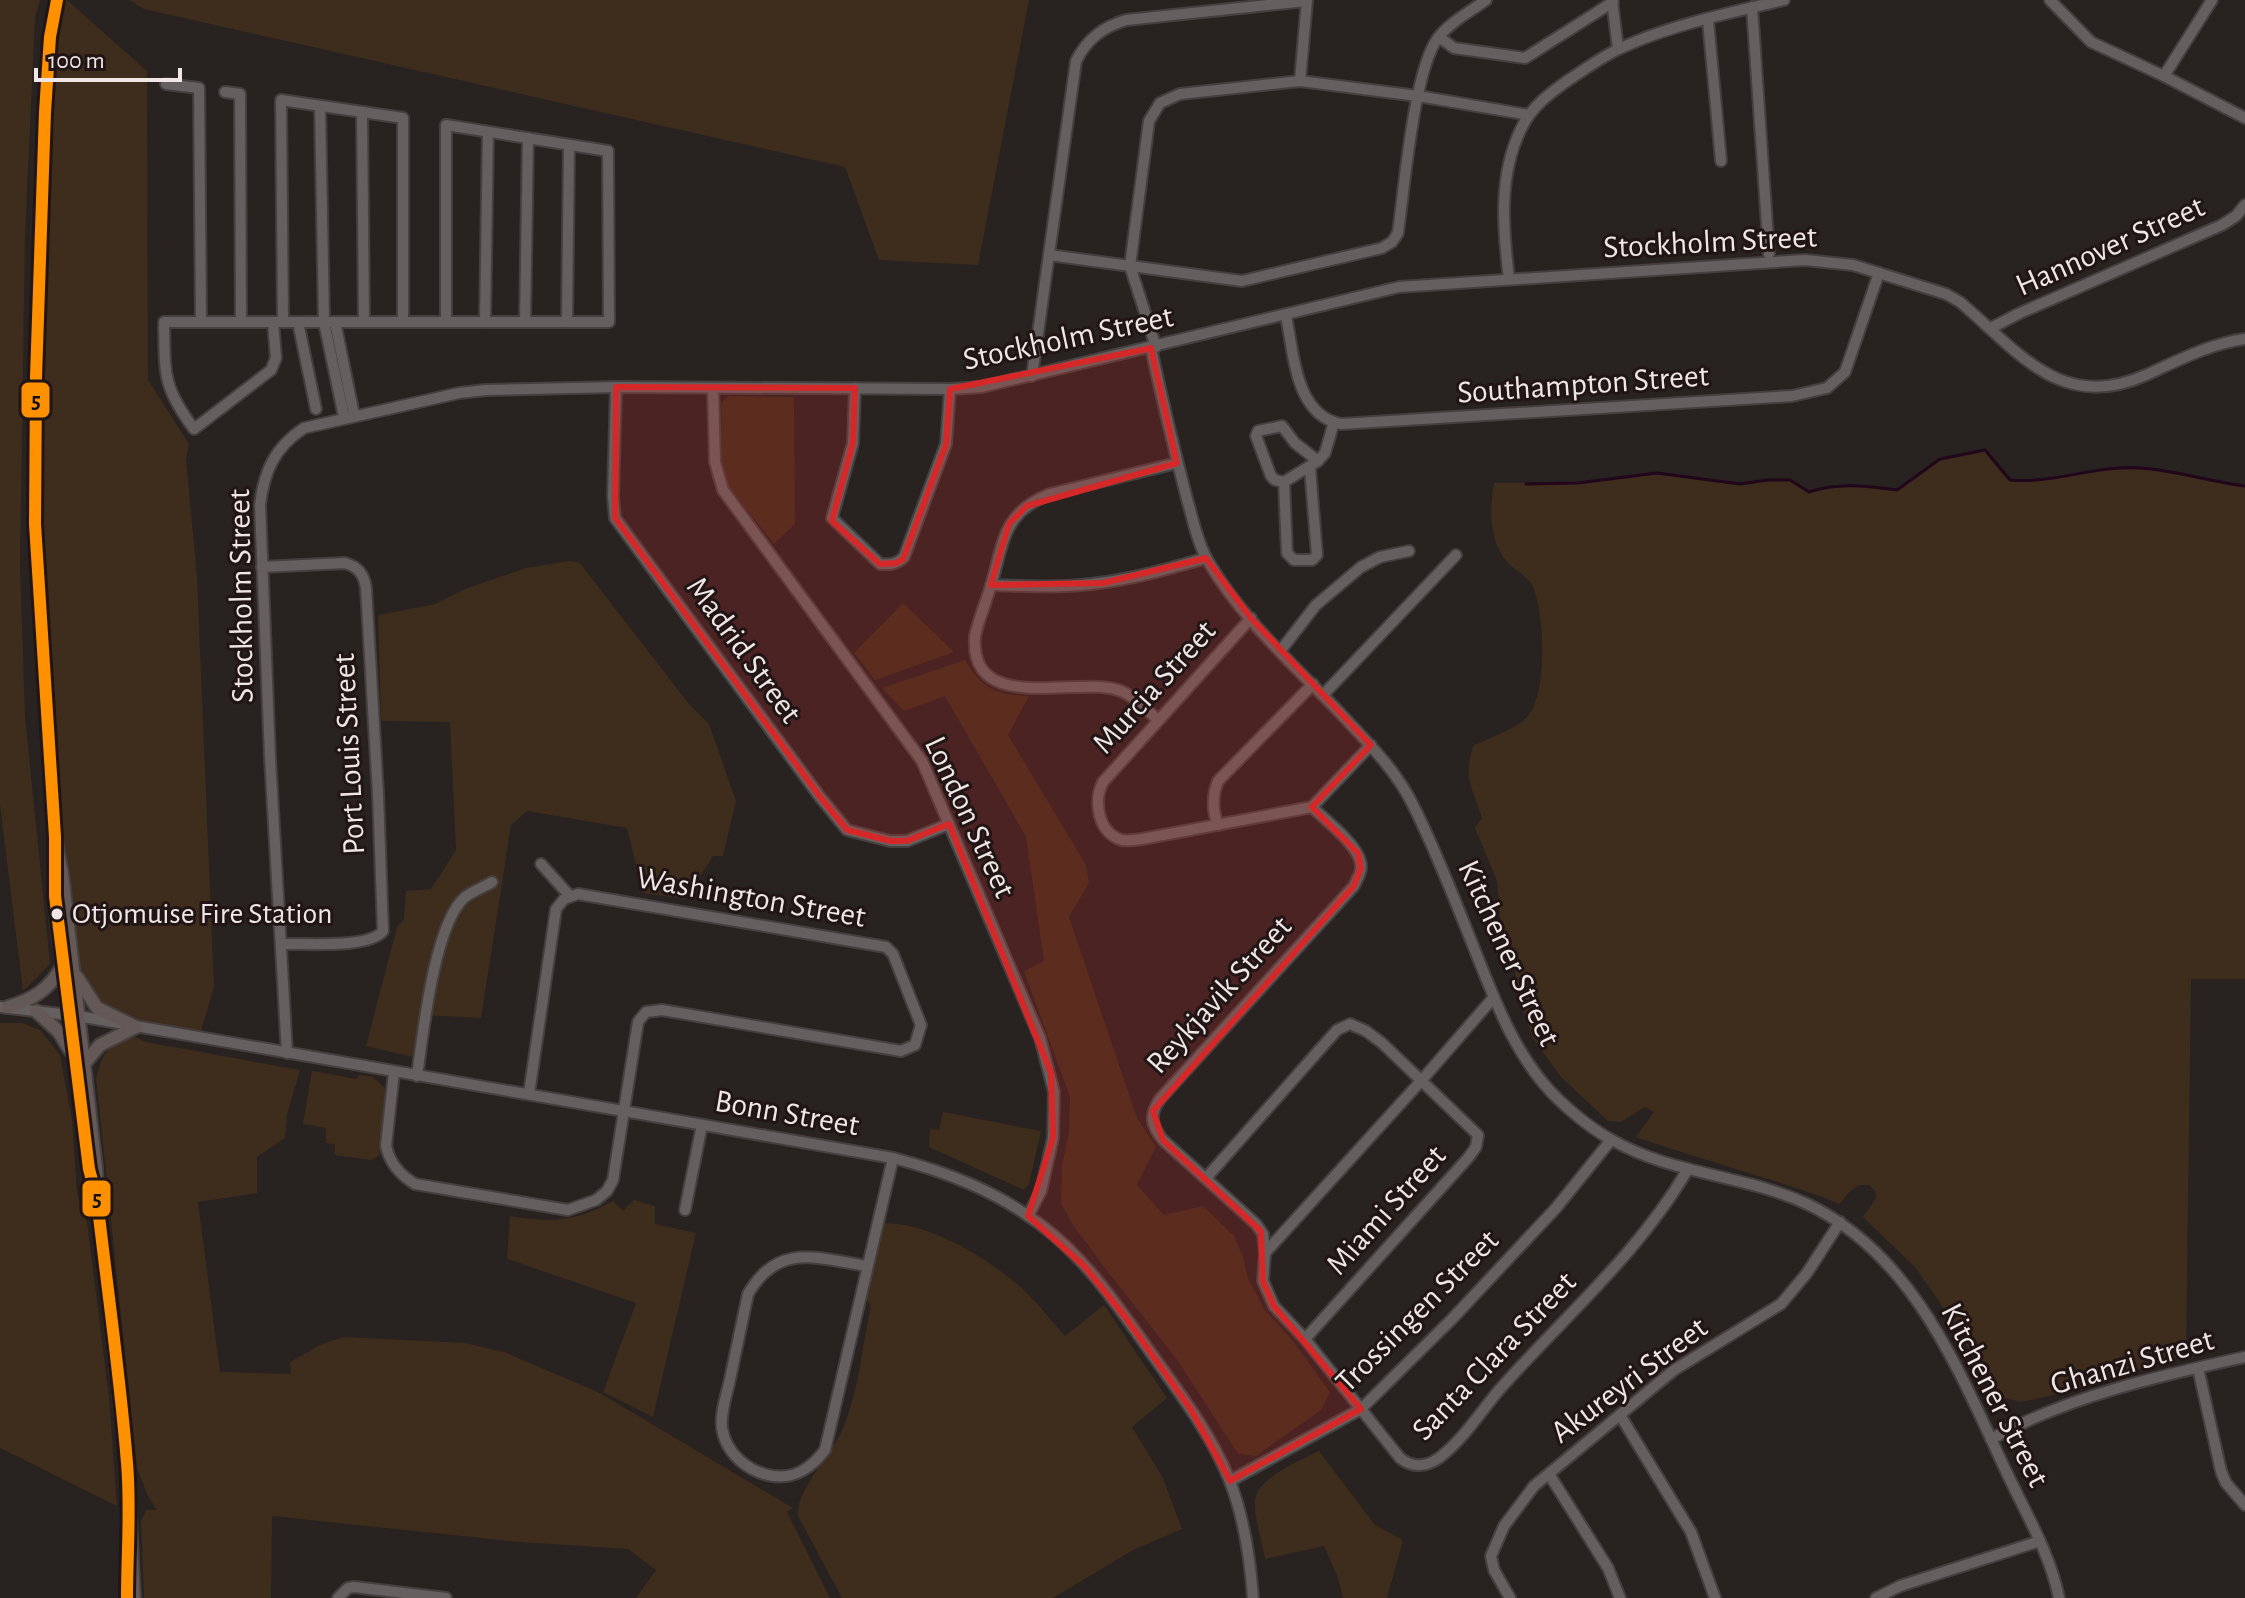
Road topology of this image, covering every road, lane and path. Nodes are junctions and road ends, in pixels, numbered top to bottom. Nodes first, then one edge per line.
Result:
1 (57, 0) edge
2 (1486, 0) edge
3 (1784, 0) edge
4 (2050, 0) edge
5 (2212, 0) edge
6 (1307, 1) edge
7 (1612, 1) edge
8 (1752, 7) junction
9 (1708, 20) junction
10 (1439, 37) junction
11 (1618, 49) junction
12 (2164, 76) junction
13 (1300, 81) junction
14 (166, 84) dead end
15 (225, 92) dead end
16 (1418, 96) junction
17 (320, 106) junction
18 (362, 112) junction
19 (1529, 115) junction
20 (2245, 118) edge
21 (488, 132) junction
22 (528, 138) junction
23 (569, 145) junction
24 (1721, 161) dead end
25 (2245, 205) edge
26 (1769, 254) dead end
27 (1049, 255) junction
28 (1130, 266) junction
29 (1879, 273) junction
30 (1509, 279) junction
31 (1286, 316) junction
32 (201, 322) junction
33 (241, 322) junction
34 (278, 322) junction
35 (298, 322) junction
36 (330, 322) junction
37 (364, 322) junction
38 (403, 322) junction
39 (446, 322) junction
40 (485, 322) junction
41 (525, 322) junction
42 (567, 322) junction
43 (1991, 328) junction
44 (2245, 339) edge
45 (1153, 348) junction
46 (1032, 376) junction
47 (616, 387) junction
48 (713, 388) junction
49 (855, 388) junction
50 (950, 389) junction
51 (316, 409) dead end
52 (349, 416) junction
53 (1334, 422) junction
54 (1177, 463) junction
55 (1314, 464) junction
56 (1284, 482) junction
57 (1409, 551) dead end
58 (1456, 555) dead end
59 (1206, 558) junction
60 (262, 567) junction
61 (991, 585) junction
62 (1251, 618) junction
63 (1281, 650) junction
64 (1313, 684) junction
65 (1323, 695) junction
66 (1158, 720) junction
67 (1371, 745) junction
68 (1312, 807) junction
69 (949, 824) junction
70 (1218, 825) junction
71 (541, 864) dead end
72 (492, 882) dead end
73 (569, 895) junction
74 (282, 944) junction
75 (68, 967) junction
76 (1494, 997) junction
77 (4, 1007) edge
78 (36, 1011) junction
79 (73, 1015) junction
80 (136, 1027) junction
81 (287, 1053) junction
82 (79, 1062) junction
83 (394, 1072) junction
84 (417, 1076) junction
85 (1421, 1081) junction
86 (529, 1094) junction
87 (625, 1111) junction
88 (702, 1125) junction
89 (1611, 1140) junction
90 (893, 1158) junction
91 (1688, 1169) junction
92 (1207, 1177) junction
93 (685, 1210) dead end
94 (1028, 1216) junction
95 (1840, 1222) junction
96 (1265, 1253) junction
97 (867, 1266) junction
98 (1305, 1339) junction
99 (2245, 1357) edge
100 (2198, 1368) junction
101 (1361, 1409) junction
102 (1620, 1415) junction
103 (1991, 1439) junction
104 (1549, 1474) junction
105 (1230, 1481) junction
106 (2245, 1505) edge
107 (130, 1522) junction
108 (2040, 1541) junction
109 (127, 1598) edge
110 (134, 1598) edge
111 (338, 1598) edge
112 (446, 1598) edge
113 (1253, 1598) edge
114 (1510, 1598) edge
115 (1620, 1598) edge
116 (1715, 1598) edge
117 (1876, 1598) edge
118 (2059, 1598) edge

1 - 75 main road
2 - 10 street
3 - 8 street
4 - 12 street
5 - 12 street
6 - 13 street
6 - 27 street
7 - 10 street
7 - 11 street
8 - 9 street
8 - 26 street
9 - 11 street
9 - 24 street
10 - 16 street
11 - 19 street
12 - 20 street
13 - 16 street
13 - 28 street
14 - 32 street
15 - 33 street
16 - 19 street
16 - 28 street
17 - 18 street
17 - 34 street
17 - 36 street
18 - 37 street
18 - 38 street
19 - 30 street
21 - 22 street
21 - 39 street
21 - 40 street
22 - 23 street
22 - 41 street
23 - 42 street
23 - 42 street
25 - 43 street, Hannover Street
27 - 28 street
27 - 46 street
28 - 45 street, Kitchener Street
29 - 30 street, Stockholm Street
29 - 43 street, Stockholm Street
29 - 53 street, Southampton Street
30 - 31 street, Stockholm Street
31 - 45 street, Stockholm Street
31 - 53 street
32 - 33 street
32 - 34 street
33 - 34 street
34 - 35 street
35 - 36 street
35 - 51 street
36 - 37 street
36 - 52 street
37 - 38 street
38 - 39 street
39 - 40 street
40 - 41 street
41 - 42 street
43 - 44 street, Stockholm Street
45 - 46 street, Stockholm Street
45 - 54 street, Kitchener Street
46 - 50 street, Stockholm Street
47 - 48 street, Stockholm Street
47 - 52 street, Stockholm Street
47 - 69 street, Madrid Street
48 - 49 street, Stockholm Street
48 - 69 street, London Street
49 - 50 street, Stockholm Street
49 - 50 street
52 - 60 street, Stockholm Street
53 - 55 street
54 - 59 street, Kitchener Street
54 - 61 street
55 - 56 street
55 - 56 street
55 - 56 street
57 - 63 street
58 - 65 street
59 - 61 street
59 - 62 street, Kitchener Street
60 - 74 street, Stockholm Street
60 - 74 street, Port Louis Street
61 - 66 street
62 - 63 street, Kitchener Street
62 - 66 street, Murcia Street
63 - 64 street, Kitchener Street
64 - 65 street, Kitchener Street
64 - 70 street
65 - 67 street, Kitchener Street
66 - 70 street, Murcia Street
67 - 68 street
67 - 76 street, Kitchener Street
68 - 70 street, Murcia Street
68 - 92 street, Reykjavik Street
69 - 94 street, London Street
71 - 73 street
72 - 84 street
73 - 86 street
73 - 87 street, Washington Street
74 - 81 street, Stockholm Street
75 - 77 main road
75 - 79 main road
75 - 80 main road
76 - 85 street
76 - 89 street, Kitchener Street
77 - 78 street, Bonn Street
78 - 79 street, Bonn Street
78 - 82 main road
79 - 80 street, Bonn Street
79 - 82 main road
80 - 81 street, Bonn Street
80 - 82 main road
81 - 83 street, Bonn Street
82 - 107 main road
83 - 84 street, Bonn Street
83 - 87 street
84 - 86 street, Bonn Street
85 - 92 street
85 - 96 street
85 - 98 street, Miami Street
86 - 87 street, Bonn Street
87 - 88 street, Bonn Street
88 - 90 street, Bonn Street
88 - 93 street
89 - 91 street, Kitchener Street
89 - 101 street, Trossingen Street
90 - 94 street, Bonn Street
90 - 97 street
91 - 95 street, Kitchener Street
91 - 101 street, Santa Clara Street
92 - 96 street, Reykjavik Street
94 - 105 street, Bonn Street
95 - 102 street, Akureyri Street
95 - 103 street, Kitchener Street
96 - 98 street, Santa Clara Street
97 - 97 street
98 - 101 street, Santa Clara Street
99 - 100 street, Ghanzi Street
100 - 103 street, Ghanzi Street
100 - 106 street
101 - 105 street, Trossingen Street
102 - 104 street, Akureyri Street
102 - 116 street
103 - 108 street, Kitchener Street
104 - 114 street, Akureyri Street
104 - 115 street
105 - 113 street, Bonn Street
107 - 109 main road
107 - 110 main road
108 - 117 street
108 - 118 street, Kitchener Street
111 - 112 street

